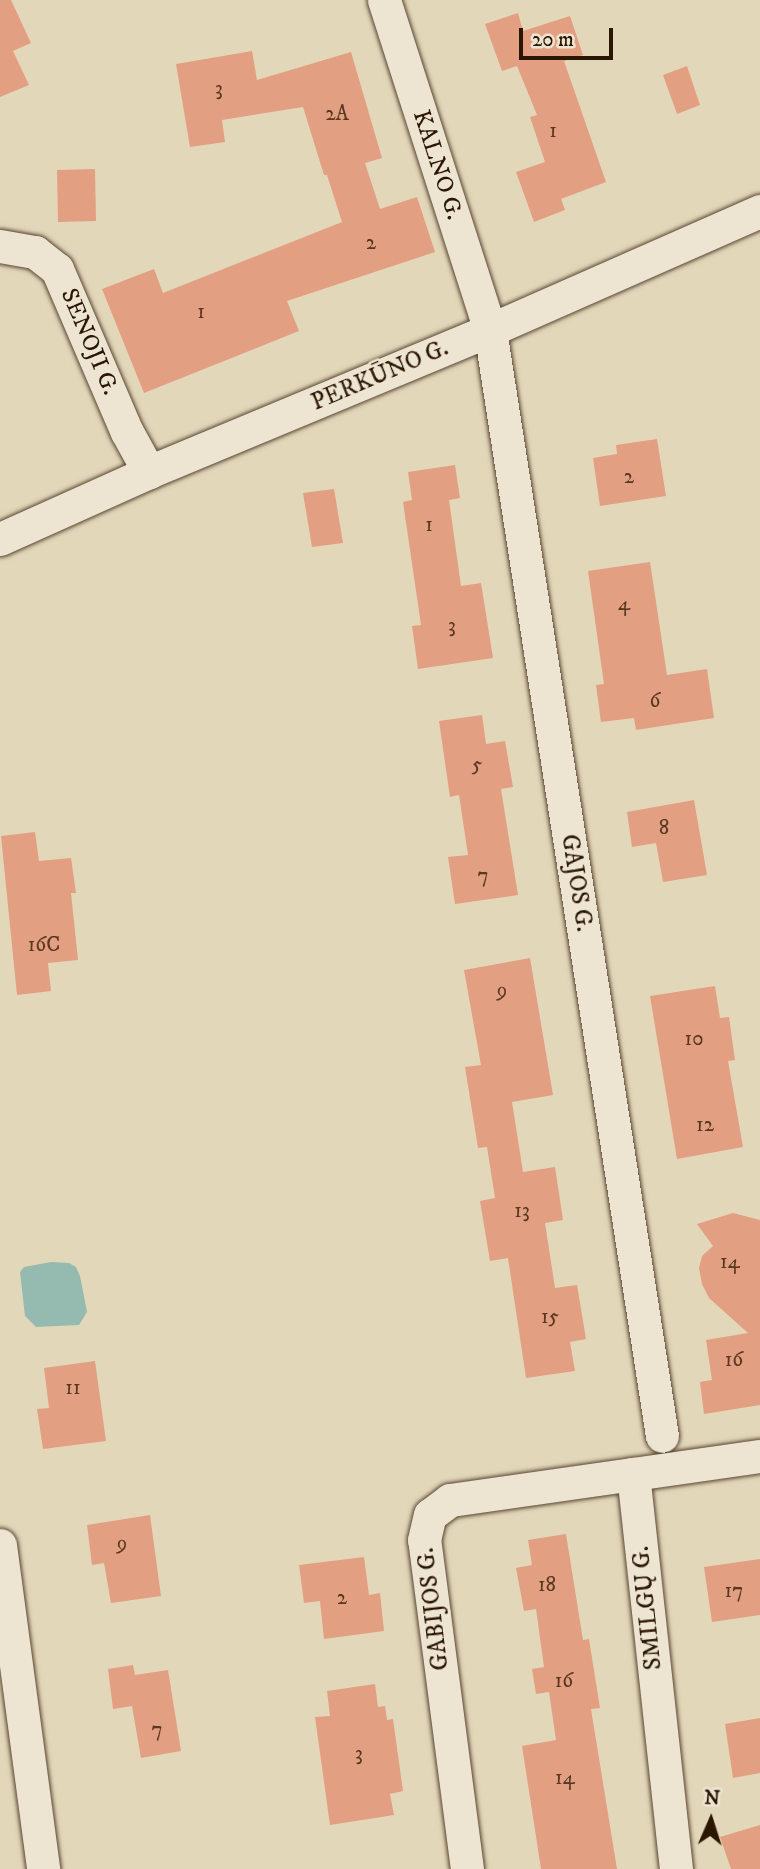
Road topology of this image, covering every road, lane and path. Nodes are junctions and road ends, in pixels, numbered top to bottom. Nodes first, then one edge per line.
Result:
1 (384, 0) edge
2 (760, 211) edge
3 (0, 246) edge
4 (490, 330) junction
5 (149, 472) junction
6 (0, 539) edge
7 (662, 1436) dead end
8 (760, 1456) edge
9 (634, 1474) junction
10 (0, 1545) edge
11 (43, 1869) edge
12 (467, 1869) edge
13 (676, 1869) edge

1 - 4 street, KALNO G.
2 - 4 street, PERKŪNO G.
3 - 5 street, SENOJI G.
4 - 5 street, PERKŪNO G.
4 - 7 street, GAJOS G.
5 - 6 street, PERKŪNO G.
8 - 9 street
9 - 12 street, GABIJOS G.
9 - 13 street, SMILGŲ G.
10 - 11 street

